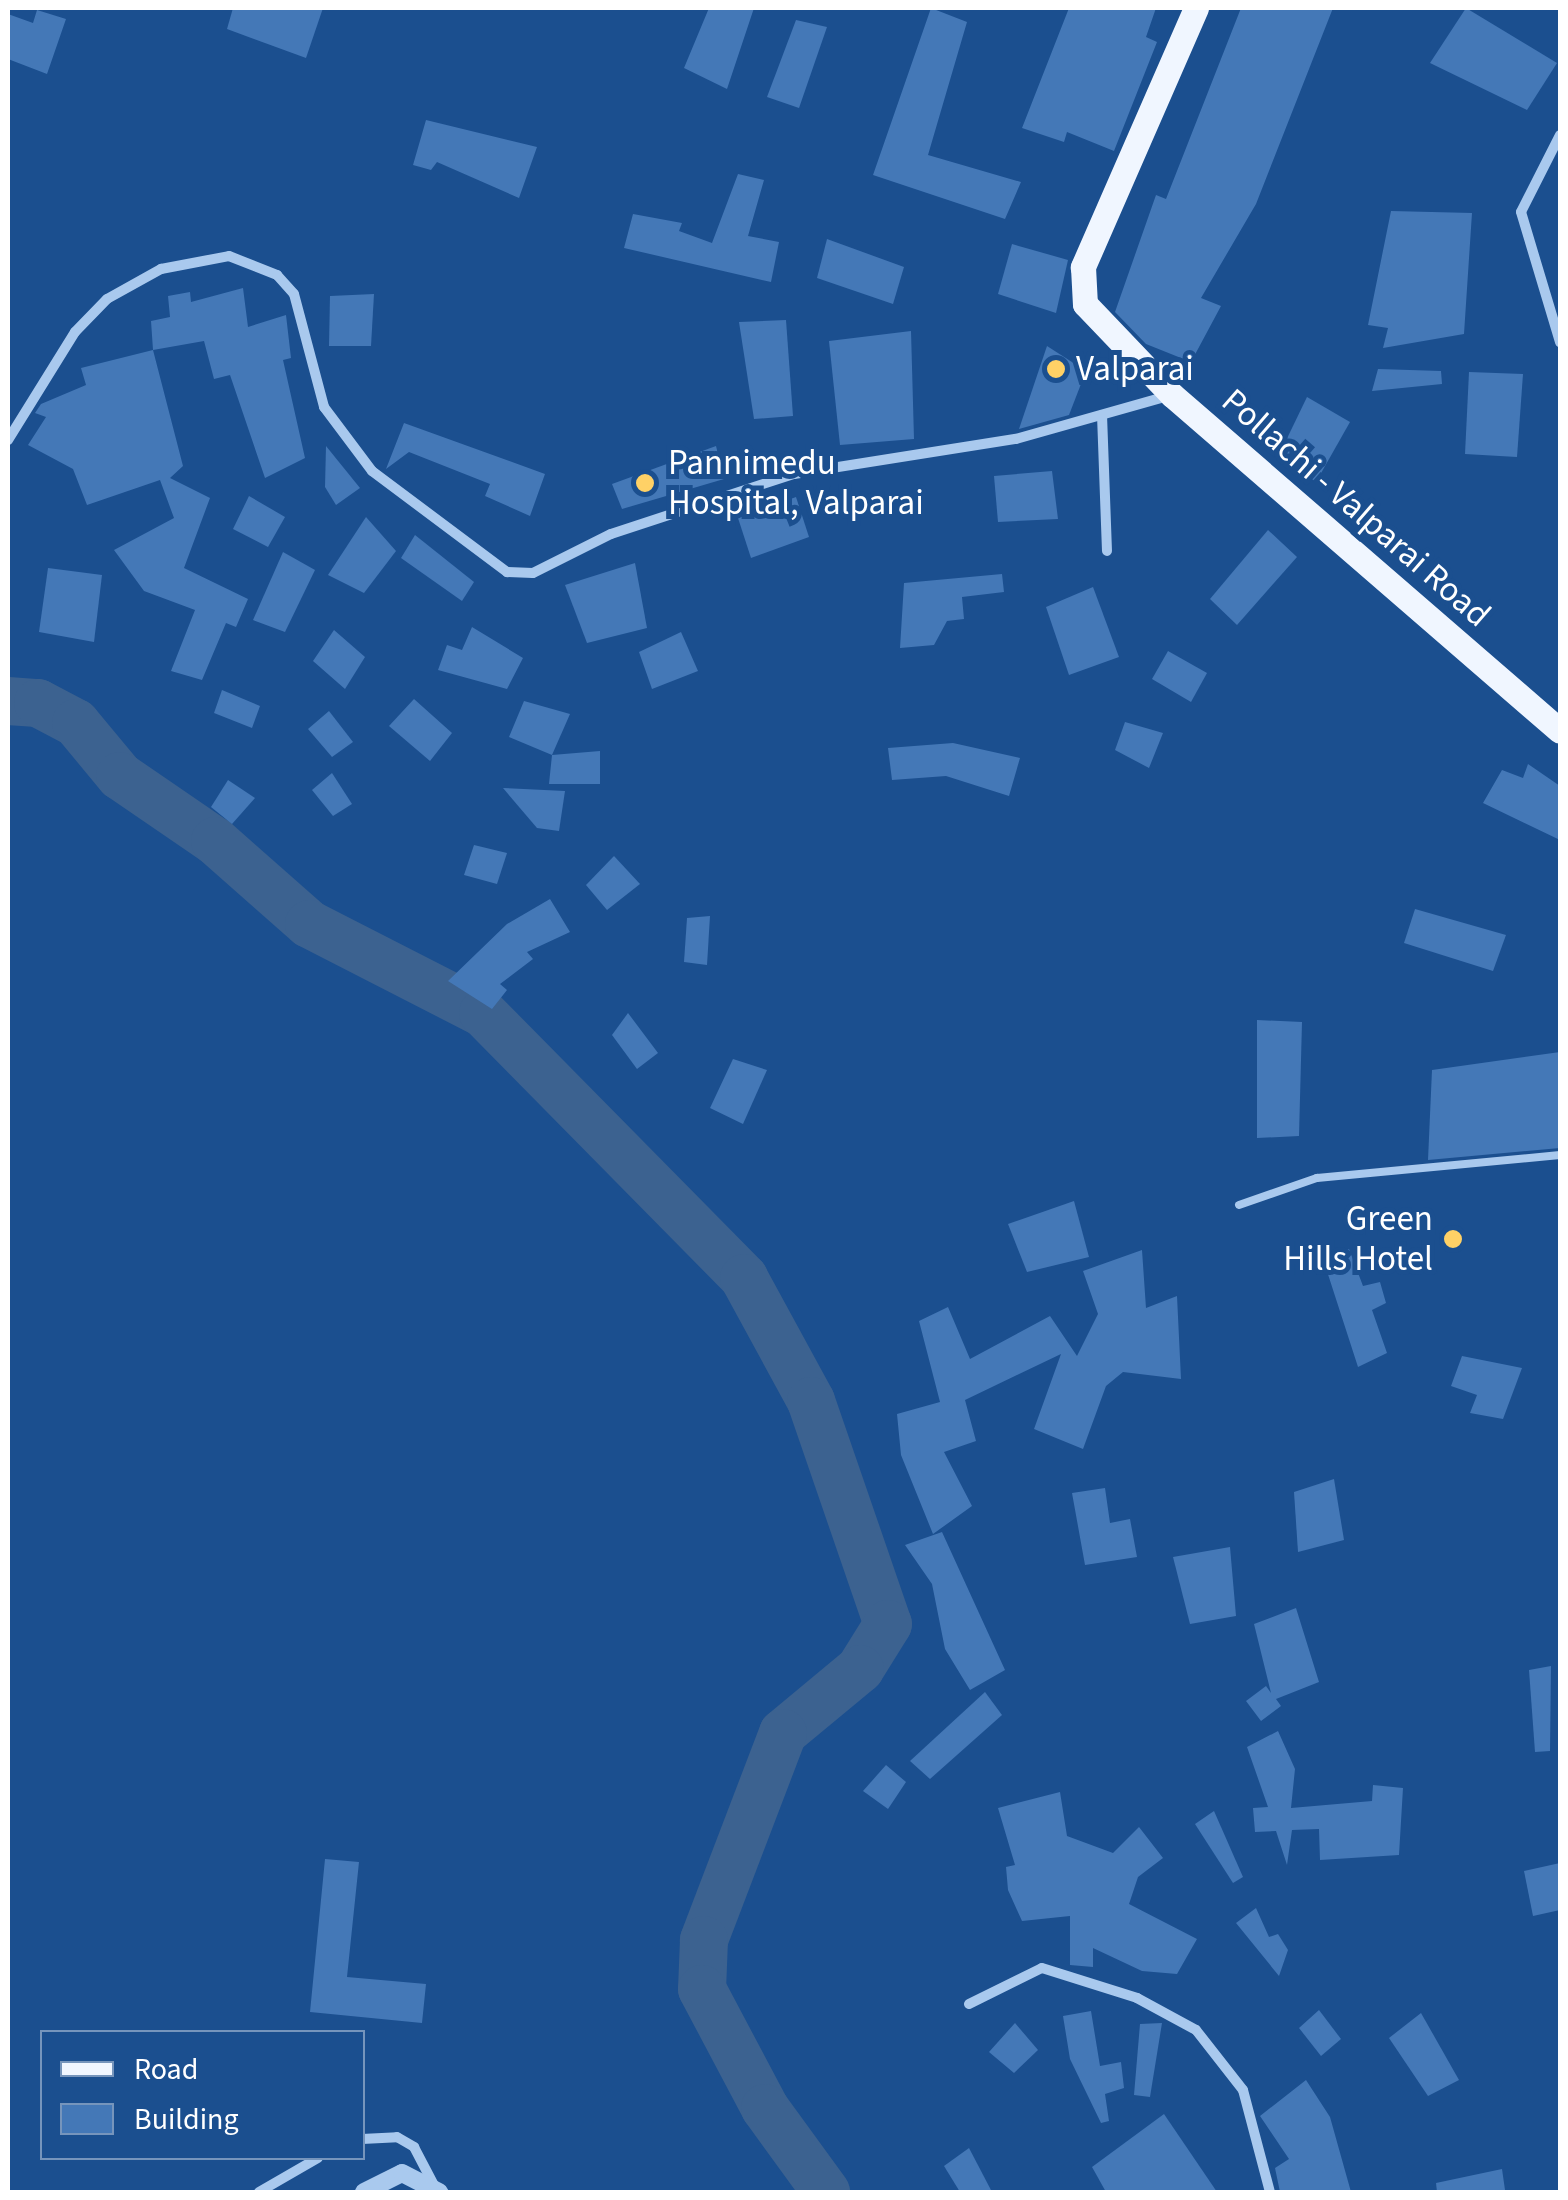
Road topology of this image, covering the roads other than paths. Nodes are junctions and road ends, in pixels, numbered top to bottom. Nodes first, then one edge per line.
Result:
1 (1196, 8) edge
2 (1560, 135) edge
3 (1560, 342) edge
4 (1172, 395) junction
5 (1102, 415) junction
6 (8, 440) edge
7 (1107, 551) dead end
8 (1560, 731) edge
9 (1560, 1156) edge
10 (1239, 1205) dead end
11 (969, 2004) dead end
12 (365, 2139) edge
13 (315, 2160) edge
14 (438, 2191) edge
15 (259, 2192) edge
16 (364, 2192) edge
17 (1270, 2192) edge

1 - 4 main road, Pollachi - Valparai Road
2 - 3 street
4 - 5 street
4 - 8 main road, Pollachi - Valparai Road
5 - 6 street
5 - 7 street
9 - 10 lane
11 - 17 street
12 - 14 street
13 - 15 street
14 - 16 street

